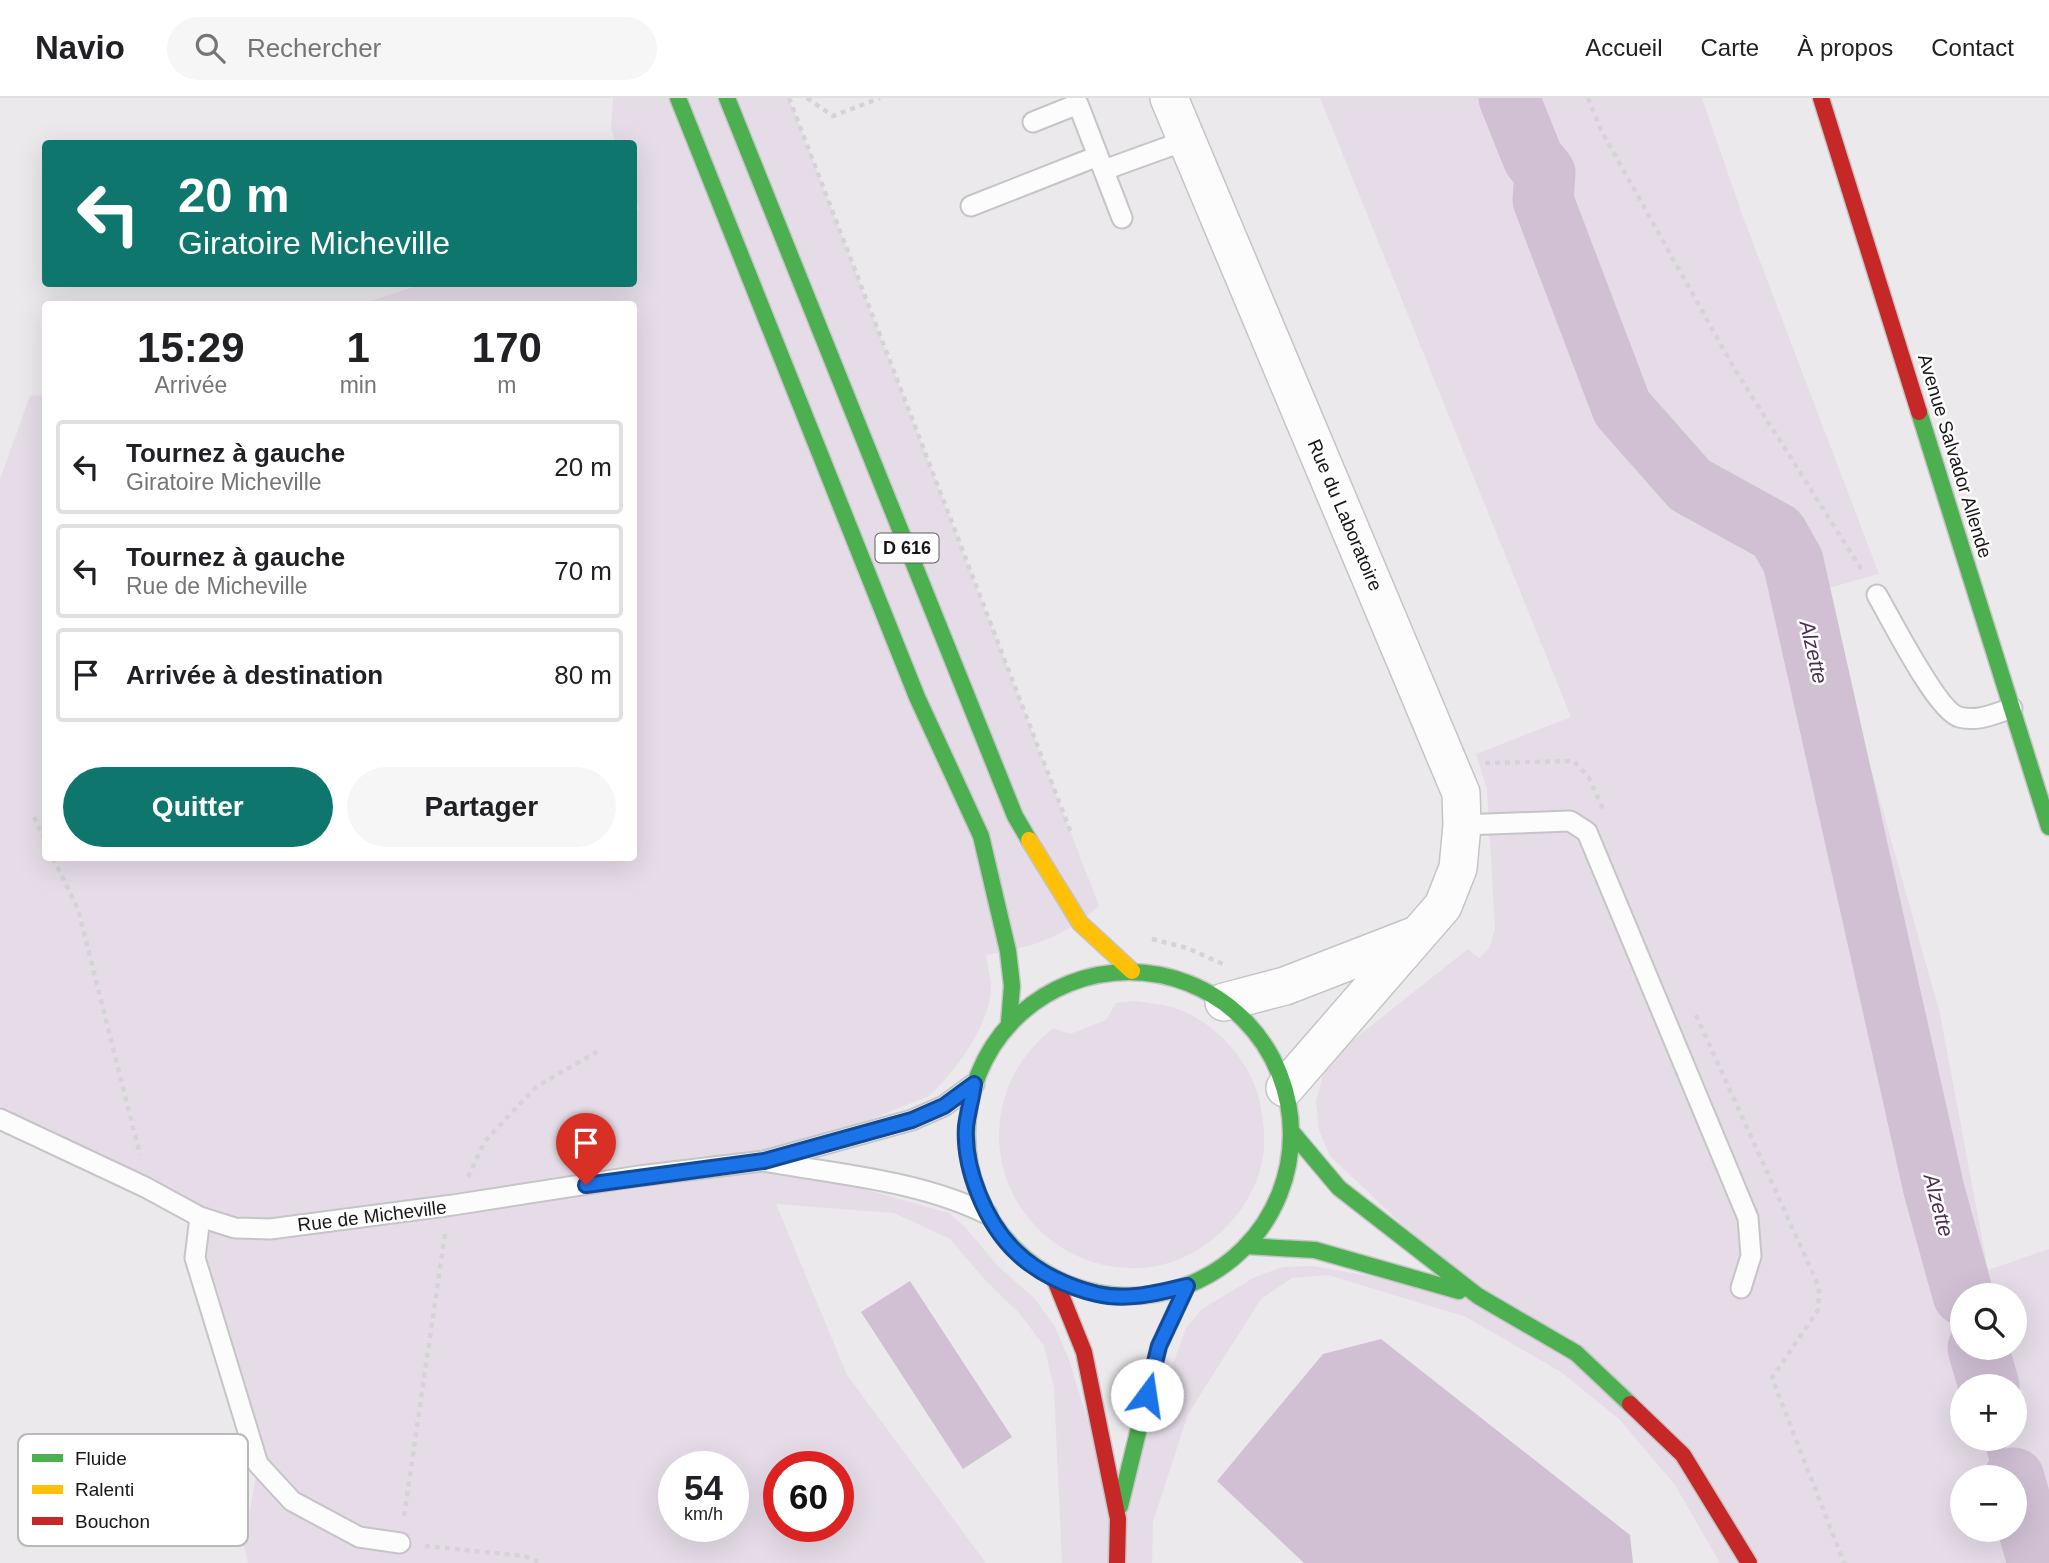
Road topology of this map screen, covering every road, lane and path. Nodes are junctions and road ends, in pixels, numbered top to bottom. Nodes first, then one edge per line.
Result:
1 (678, 98) edge
2 (727, 98) edge
3 (789, 98) edge
4 (880, 98) edge
5 (1169, 98) edge
6 (1588, 98) edge
7 (1821, 98) edge
8 (808, 99) edge
9 (1033, 122) dead end
10 (1186, 139) junction
11 (1101, 163) junction
12 (971, 205) dead end
13 (1122, 218) dead end
14 (1877, 596) joint
15 (2012, 708) junction
16 (34, 817) dead end
17 (1462, 825) junction
18 (2049, 827) edge
19 (42, 834) edge
20 (1074, 841) dead end
21 (54, 861) edge
22 (1421, 933) junction
23 (1140, 935) dead end
24 (1132, 971) junction
25 (1227, 985) junction
26 (1009, 1023) junction
27 (600, 1050) dead end
28 (974, 1084) junction
29 (1284, 1088) junction
30 (0, 1119) edge
31 (1291, 1131) junction
32 (485, 1141) dead end
33 (764, 1161) junction
34 (145, 1187) junction
35 (453, 1205) junction
36 (987, 1214) junction
37 (200, 1217) junction
38 (1246, 1246) junction
39 (1055, 1280) junction
40 (1187, 1286) junction
41 (1741, 1288) dead end
42 (1478, 1296) junction
43 (1772, 1378) dead end
44 (1118, 1519) junction
45 (400, 1543) junction
46 (541, 1563) edge
47 (1117, 1563) edge
48 (1749, 1563) edge
49 (1844, 1563) edge

1 - 26 main road, D 616
2 - 24 main road, D 616
3 - 20 path
4 - 8 path
5 - 10 street, Rue du Laboratoire
6 - 14 path
7 - 15 main road, Avenue Salvador Allende
9 - 11 lane
10 - 11 lane
10 - 17 street, Rue du Laboratoire
11 - 12 lane
11 - 13 lane
14 - 15 lane
15 - 18 main road, Avenue Salvador Allende
16 - 19 path
17 - 22 street, Rue du Laboratoire
17 - 41 lane
21 - 34 path
22 - 25 street
22 - 29 street, Rue du Laboratoire
23 - 25 path
24 - 25 main road
24 - 26 main road
25 - 29 main road
26 - 28 main road
27 - 32 path
28 - 33 lane, Rue de Micheville
28 - 36 main road
29 - 31 main road
30 - 34 lane, Rue de Micheville
31 - 38 main road
31 - 42 main road
33 - 35 lane, Rue de Micheville
33 - 36 lane, Rue de Micheville
34 - 37 lane, Rue de Micheville
35 - 37 lane, Rue de Micheville
35 - 45 path
36 - 39 main road
37 - 45 lane
38 - 40 main road
38 - 42 main road
39 - 40 main road
39 - 44 main road
40 - 44 main road
42 - 48 main road
43 - 49 path
44 - 47 main road
45 - 46 path

